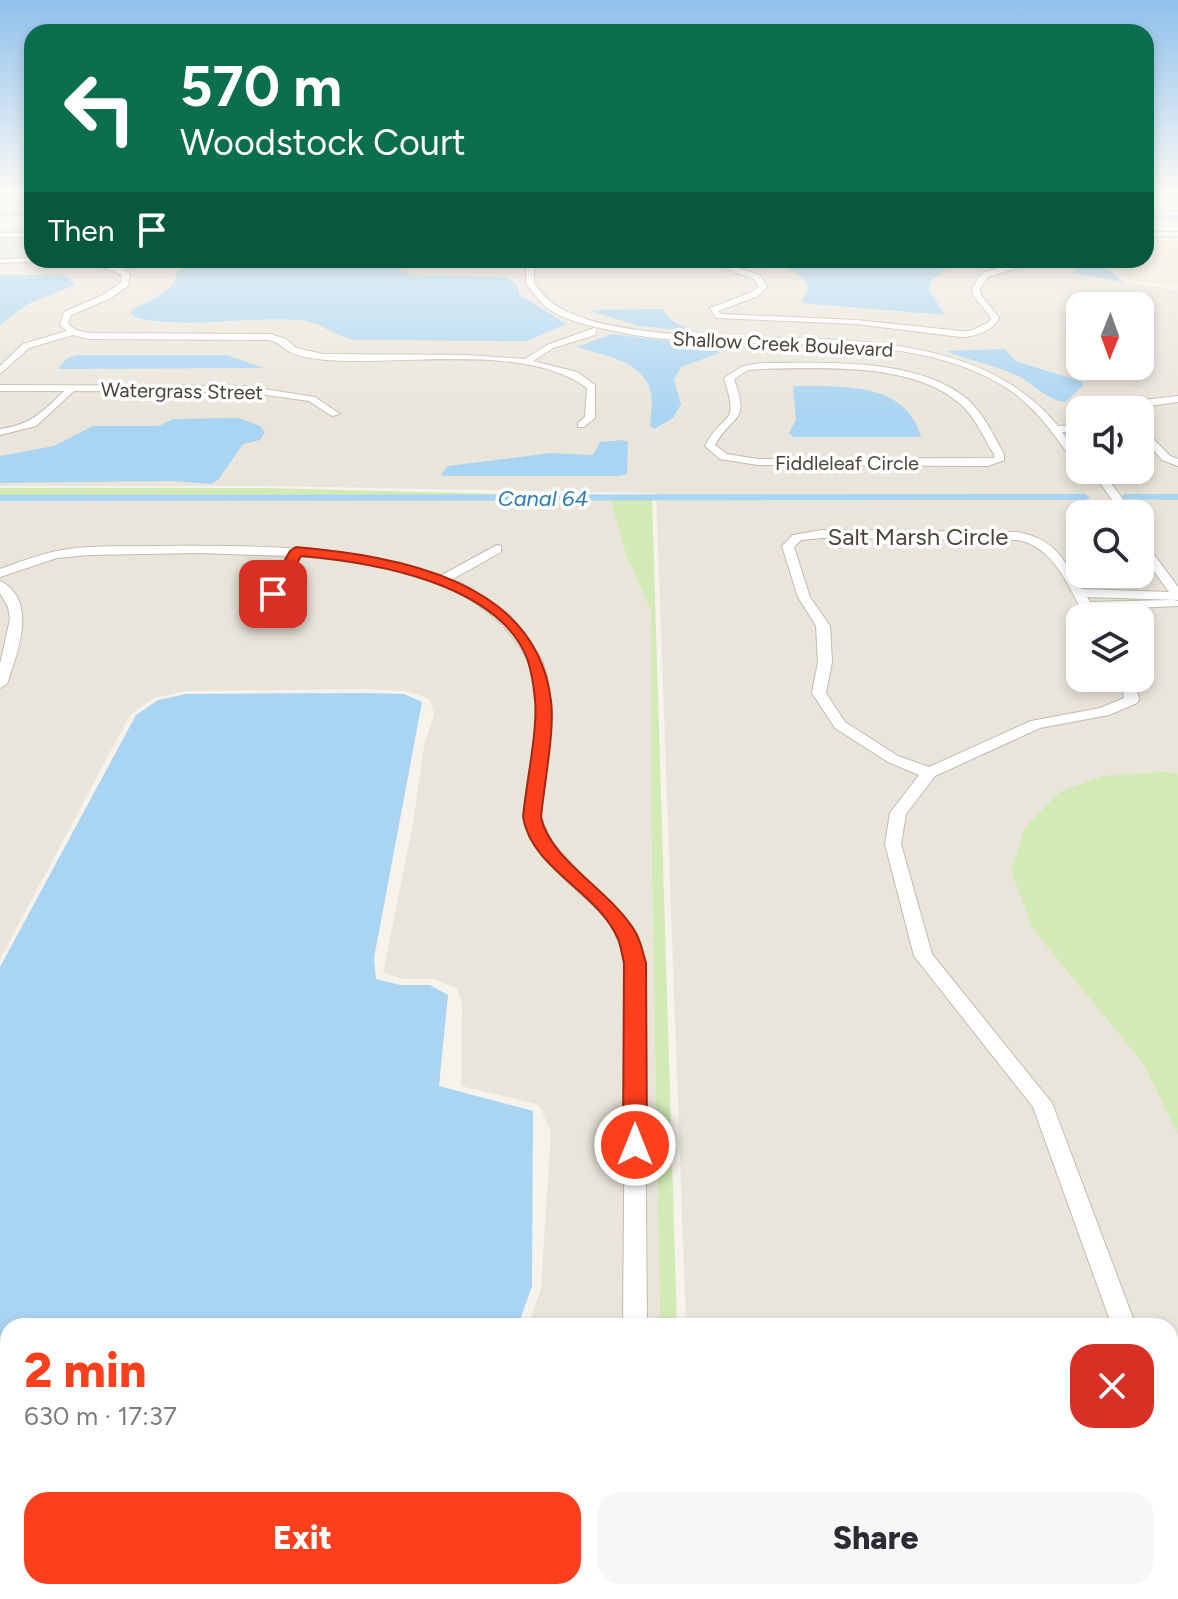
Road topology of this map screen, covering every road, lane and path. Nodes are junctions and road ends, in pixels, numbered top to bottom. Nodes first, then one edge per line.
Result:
1 (112, 268) edge
2 (120, 268) edge
3 (529, 268) edge
4 (537, 268) edge
5 (730, 268) edge
6 (1011, 268) edge
7 (116, 269) junction
8 (778, 320) junction
9 (795, 320) junction
10 (808, 320) junction
11 (602, 326) junction
12 (73, 332) junction
13 (569, 334) junction
14 (583, 337) junction
15 (804, 342) junction
16 (816, 342) junction
17 (553, 344) junction
18 (528, 361) junction
19 (811, 366) junction
20 (826, 367) junction
21 (0, 371) edge
22 (0, 388) edge
23 (71, 389) junction
24 (1178, 399) edge
25 (1154, 401) edge
26 (335, 414) dead end
27 (581, 425) dead end
28 (1066, 430) edge
29 (0, 432) edge
30 (1154, 446) edge
31 (1178, 463) edge
32 (497, 549) dead end
33 (1154, 549) edge
34 (296, 551) junction
35 (1154, 563) edge
36 (0, 573) edge
37 (443, 580) junction
38 (1178, 581) edge
39 (0, 585) edge
40 (1079, 593) junction
41 (1178, 596) edge
42 (1085, 604) edge
43 (1178, 604) edge
44 (1154, 606) edge
45 (273, 621) dead end
46 (0, 684) edge
47 (1131, 692) edge
48 (929, 773) junction
49 (635, 1318) edge
50 (1121, 1318) edge

1 - 7 street
2 - 7 street
3 - 11 street, Shallow Creek Boulevard
4 - 11 street, Shallow Creek Boulevard
5 - 8 street
6 - 10 street
7 - 12 street
8 - 9 street
8 - 10 street
9 - 10 street
9 - 15 street
10 - 16 street
11 - 13 street
11 - 14 street
11 - 15 street, Shallow Creek Boulevard
12 - 18 street
12 - 21 street
13 - 14 street
13 - 17 street
14 - 17 street
15 - 16 street, Shallow Creek Boulevard
15 - 19 street
16 - 20 street
16 - 28 street, Shallow Creek Boulevard
17 - 18 street
18 - 27 street
19 - 20 street, Fiddleleaf Circle
19 - 20 street, Fiddleleaf Circle
22 - 23 street, Watergrass Street
23 - 26 street, Watergrass Street
23 - 29 street, Watergrass Street
24 - 25 street
30 - 31 street
32 - 37 street
33 - 38 street
34 - 36 street
34 - 37 street
34 - 45 street
35 - 41 street
37 - 49 street
39 - 46 street
40 - 41 street
40 - 42 street, Salt Marsh Circle
40 - 48 street, Salt Marsh Circle
43 - 44 street, Salt Marsh Circle
47 - 48 street
48 - 50 street

